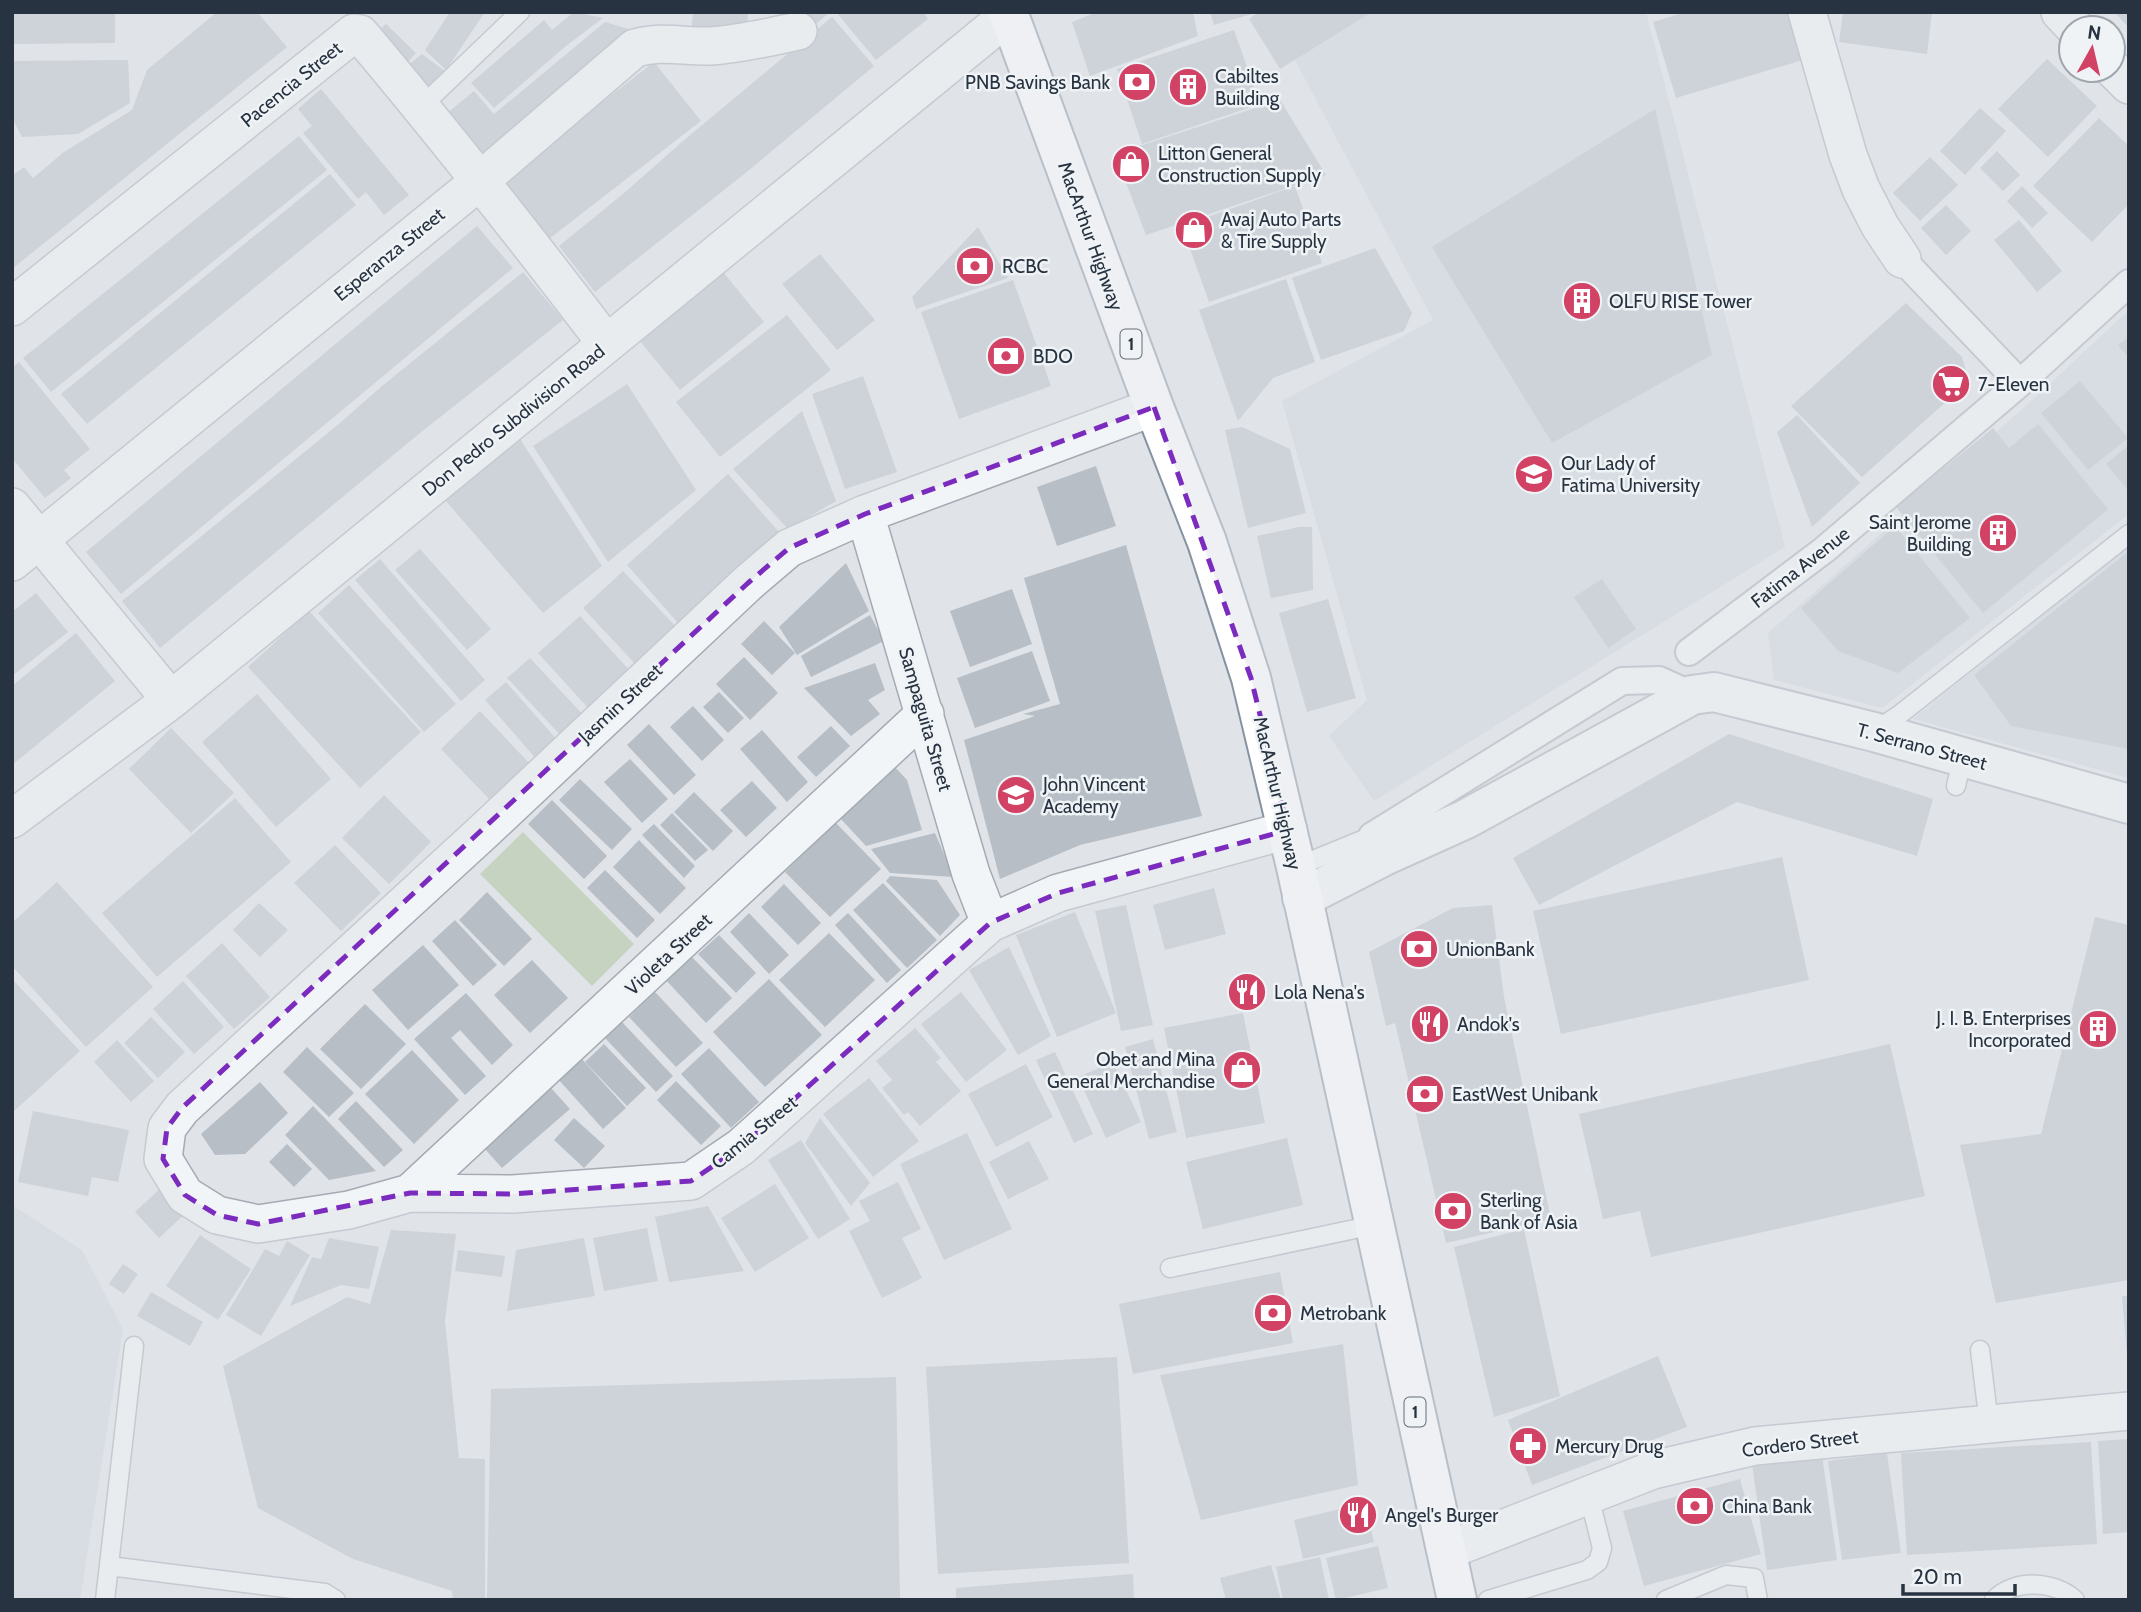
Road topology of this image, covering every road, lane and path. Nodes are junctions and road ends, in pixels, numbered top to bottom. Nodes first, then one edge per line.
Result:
1 (520, 12) edge
2 (1807, 12) edge
3 (1008, 14) edge
4 (798, 32) dead end
5 (421, 107) junction
6 (481, 180) junction
7 (1902, 259) joint
8 (2129, 283) edge
9 (12, 307) edge
10 (606, 343) junction
11 (2020, 383) junction
12 (1154, 407) junction
13 (12, 507) edge
14 (865, 514) junction
15 (2129, 534) edge
16 (26, 551) edge
17 (1689, 652) dead end
18 (1703, 694) junction
19 (171, 700) junction
20 (925, 714) junction
21 (1874, 732) junction
22 (2129, 804) edge
23 (12, 819) edge
24 (1287, 831) junction
25 (1372, 836) joint
26 (1299, 882) junction
27 (990, 923) junction
28 (167, 1128) joint
29 (410, 1193) junction
30 (1374, 1224) junction
31 (1170, 1268) dead end
32 (134, 1346) dead end
33 (1980, 1350) dead end
34 (2129, 1411) edge
35 (1989, 1424) junction
36 (1589, 1496) junction
37 (1446, 1551) junction
38 (109, 1566) junction
39 (1667, 1599) edge
40 (105, 1600) edge
41 (336, 1600) edge
42 (1457, 1600) edge
43 (1488, 1600) edge
44 (1758, 1600) edge
45 (1994, 1600) edge
46 (2075, 1600) edge

1 - 5 lane
2 - 7 street
3 - 10 street, Don Pedro Subdivision Road
3 - 12 highway, MacArthur Highway / 1
4 - 6 street, Esperanza Street
5 - 6 street, Pacencia Street
5 - 9 street, Pacencia Street
6 - 10 street, Pacencia Street
6 - 16 street, Esperanza Street
7 - 11 street
8 - 11 street, Fatima Avenue
10 - 19 street, Don Pedro Subdivision Road
11 - 17 street, Fatima Avenue
12 - 14 street, Jasmin Street
12 - 24 highway, MacArthur Highway / 1
13 - 16 street
14 - 20 street, Sampaguita Street
14 - 28 street, Jasmin Street
15 - 21 lane
16 - 19 street
18 - 21 street, T. Serrano Street
18 - 25 street
18 - 26 street
19 - 23 street, Don Pedro Subdivision Road
20 - 27 street, Sampaguita Street
20 - 29 street, Violeta Street
21 - 22 street, T. Serrano Street
24 - 26 highway, MacArthur Highway / 1
24 - 27 street, Camia Street
25 - 26 lane
26 - 30 highway, MacArthur Highway / 1
27 - 29 street, Camia Street
28 - 29 street, Camia Street
30 - 31 lane
30 - 37 highway, MacArthur Highway / 1
32 - 38 lane
33 - 35 lane
34 - 35 street, Cordero Street
35 - 36 street, Cordero Street
36 - 37 street, Cordero Street
36 - 43 lane
37 - 42 highway, MacArthur Highway / 1
38 - 40 lane
38 - 41 lane
39 - 44 lane
45 - 46 lane

